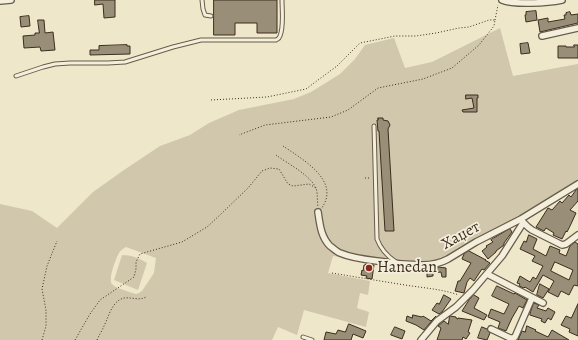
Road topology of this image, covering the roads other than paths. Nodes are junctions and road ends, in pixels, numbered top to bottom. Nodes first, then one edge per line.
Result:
1 (11, 0) edge
2 (202, 0) edge
3 (282, 0) edge
4 (500, 0) edge
5 (562, 0) edge
6 (0, 1) edge
7 (211, 16) dead end
8 (578, 28) edge
9 (542, 36) dead end
10 (16, 76) dead end
11 (374, 126) dead end
12 (578, 184) edge
13 (318, 212) road end
14 (522, 221) junction
15 (578, 235) edge
16 (401, 264) junction
17 (486, 274) junction
18 (532, 298) junction
19 (543, 304) dead end
20 (491, 329) dead end
21 (303, 336) dead end
22 (312, 340) edge
23 (421, 340) edge

1 - 6 street
2 - 7 lane
3 - 10 lane
4 - 5 street
8 - 9 street
11 - 16 lane
12 - 14 street, Хаџет
13 - 16 street, Хаџет
14 - 15 street
14 - 16 street, Хаџет
14 - 17 street, Хаџет
17 - 18 street
17 - 23 street, Хаџет
18 - 19 street
18 - 20 street
21 - 22 lane

